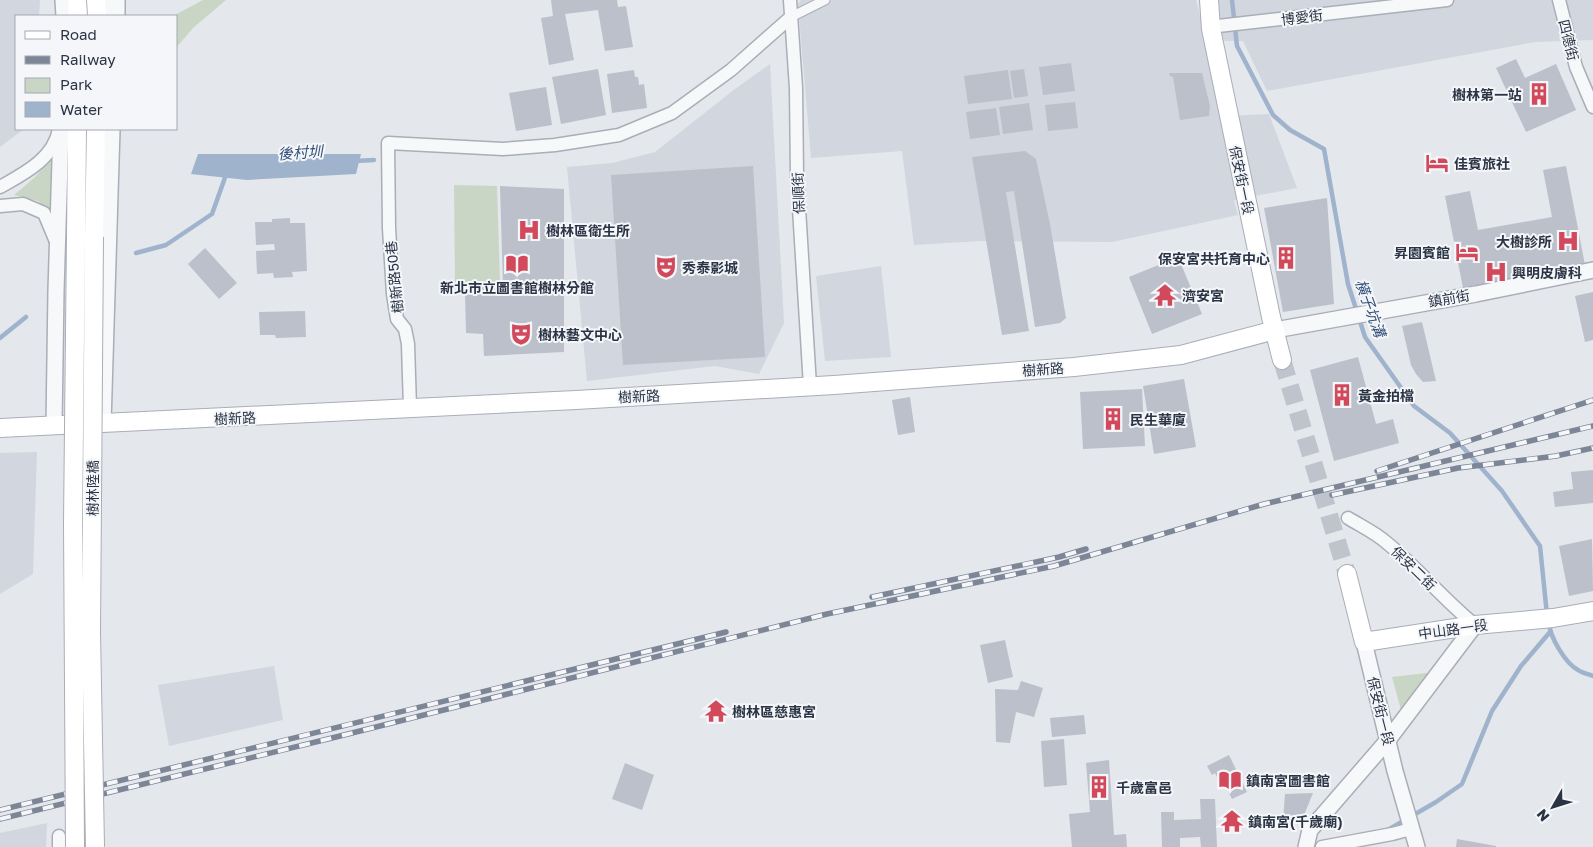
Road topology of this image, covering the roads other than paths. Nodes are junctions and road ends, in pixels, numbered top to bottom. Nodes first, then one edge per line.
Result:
1 (118, 0) edge
2 (790, 0) edge
3 (825, 0) edge
4 (1209, 0) edge
5 (1448, 0) edge
6 (1559, 0) edge
7 (75, 6) edge
8 (65, 15) edge
9 (117, 15) edge
10 (791, 17) junction
11 (1214, 28) junction
12 (1593, 107) edge
13 (59, 130) edge
14 (60, 130) edge
15 (77, 130) edge
16 (96, 130) edge
17 (112, 130) edge
18 (0, 187) edge
19 (0, 206) edge
20 (58, 247) junction
21 (1593, 270) edge
22 (1275, 330) junction
23 (1282, 360) tunnel mouth
24 (810, 386) junction
25 (410, 408) junction
26 (103, 424) junction
27 (54, 425) junction
28 (0, 428) edge
29 (1348, 518) dead end
30 (1347, 574) tunnel mouth
31 (1593, 611) edge
32 (1475, 625) junction
33 (1364, 642) junction
34 (1388, 740) junction
35 (1409, 820) junction
36 (75, 847) edge
37 (95, 847) edge
38 (1306, 847) edge
39 (1322, 847) edge
40 (1416, 847) edge

1 - 9 street
2 - 10 street, 保順街
3 - 10 street
4 - 11 main road, 保安街一段
5 - 11 street, 博愛街
6 - 12 street, 四德街
7 - 8 street
10 - 24 street, 保順街
10 - 25 street, 樹新路50巷
11 - 22 main road, 保安街一段
13 - 18 street
14 - 20 street
15 - 36 main road, 樹林陸橋, bridge
16 - 37 main road, 樹林陸橋, bridge
17 - 26 street
19 - 20 street
20 - 27 street
21 - 22 street, 鎮前街
22 - 23 main road, 保安街一段
22 - 24 main road, 樹新路
24 - 25 main road, 樹新路
25 - 26 main road, 樹新路
26 - 27 main road, 樹新路
27 - 28 main road, 樹新路
29 - 32 street, 保安二街
30 - 33 main road, 保安街一段
31 - 32 main road, 中山路一段
32 - 33 main road, 中山路一段
32 - 34 street
33 - 34 street, 保安街一段
34 - 35 street, 保安街一段
34 - 38 street
35 - 39 street
35 - 40 street, 保安街一段

